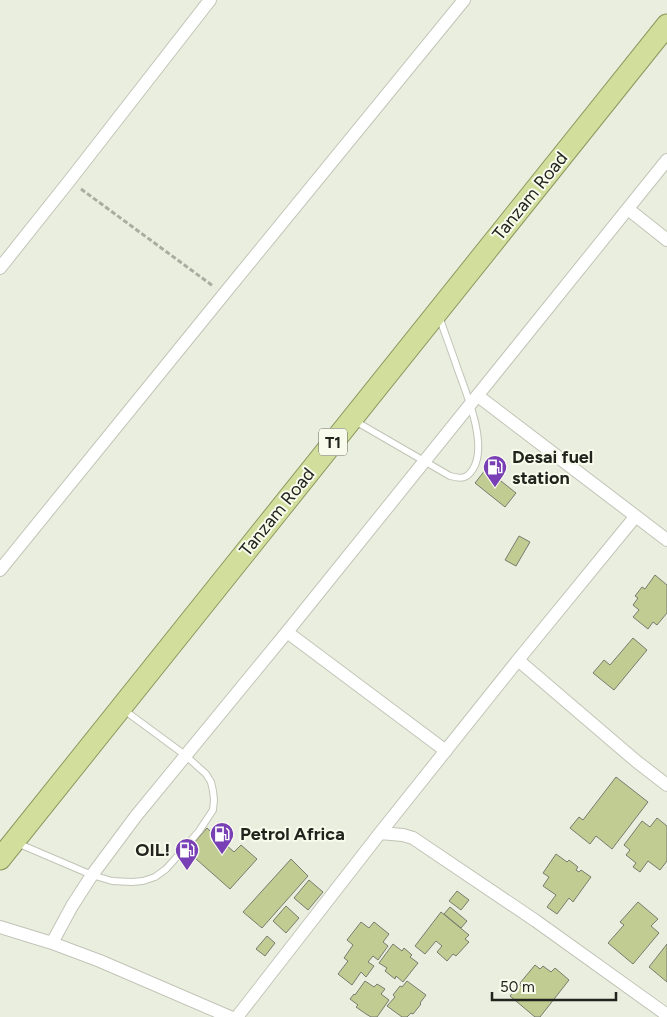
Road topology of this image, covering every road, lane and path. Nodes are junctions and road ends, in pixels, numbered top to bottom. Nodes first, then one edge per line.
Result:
1 (210, 0) edge
2 (464, 0) edge
3 (667, 25) edge
4 (667, 160) edge
5 (70, 180) junction
6 (628, 209) junction
7 (667, 240) edge
8 (0, 268) edge
9 (224, 294) junction
10 (437, 312) junction
11 (474, 400) junction
12 (352, 419) junction
13 (424, 462) junction
14 (636, 517) junction
15 (667, 540) edge
16 (0, 570) edge
17 (287, 632) junction
18 (518, 660) junction
19 (121, 708) junction
20 (446, 752) junction
21 (185, 755) junction
22 (667, 785) edge
23 (380, 833) junction
24 (14, 841) junction
25 (0, 859) edge
26 (92, 875) junction
27 (0, 927) edge
28 (52, 943) junction
29 (667, 1015) edge
30 (230, 1017) edge
31 (237, 1017) edge

1 - 5 street
2 - 9 street
3 - 10 highway, Tanzam Road / T1
4 - 6 street
5 - 8 street
5 - 9 path
6 - 7 street
6 - 11 street
9 - 16 street
10 - 11 lane
10 - 12 highway, Tanzam Road / T1
11 - 13 street
11 - 13 lane
11 - 14 street
12 - 13 lane
12 - 19 highway, Tanzam Road / T1
13 - 17 street
14 - 15 street
14 - 18 street
17 - 20 street
17 - 21 street
18 - 20 street
18 - 22 street
19 - 21 lane
19 - 24 highway, Tanzam Road / T1
20 - 23 street
21 - 26 street
21 - 26 lane
23 - 29 street
23 - 31 street
24 - 25 highway, Tanzam Road / T1
24 - 26 lane
26 - 28 street
27 - 28 street
28 - 30 street

